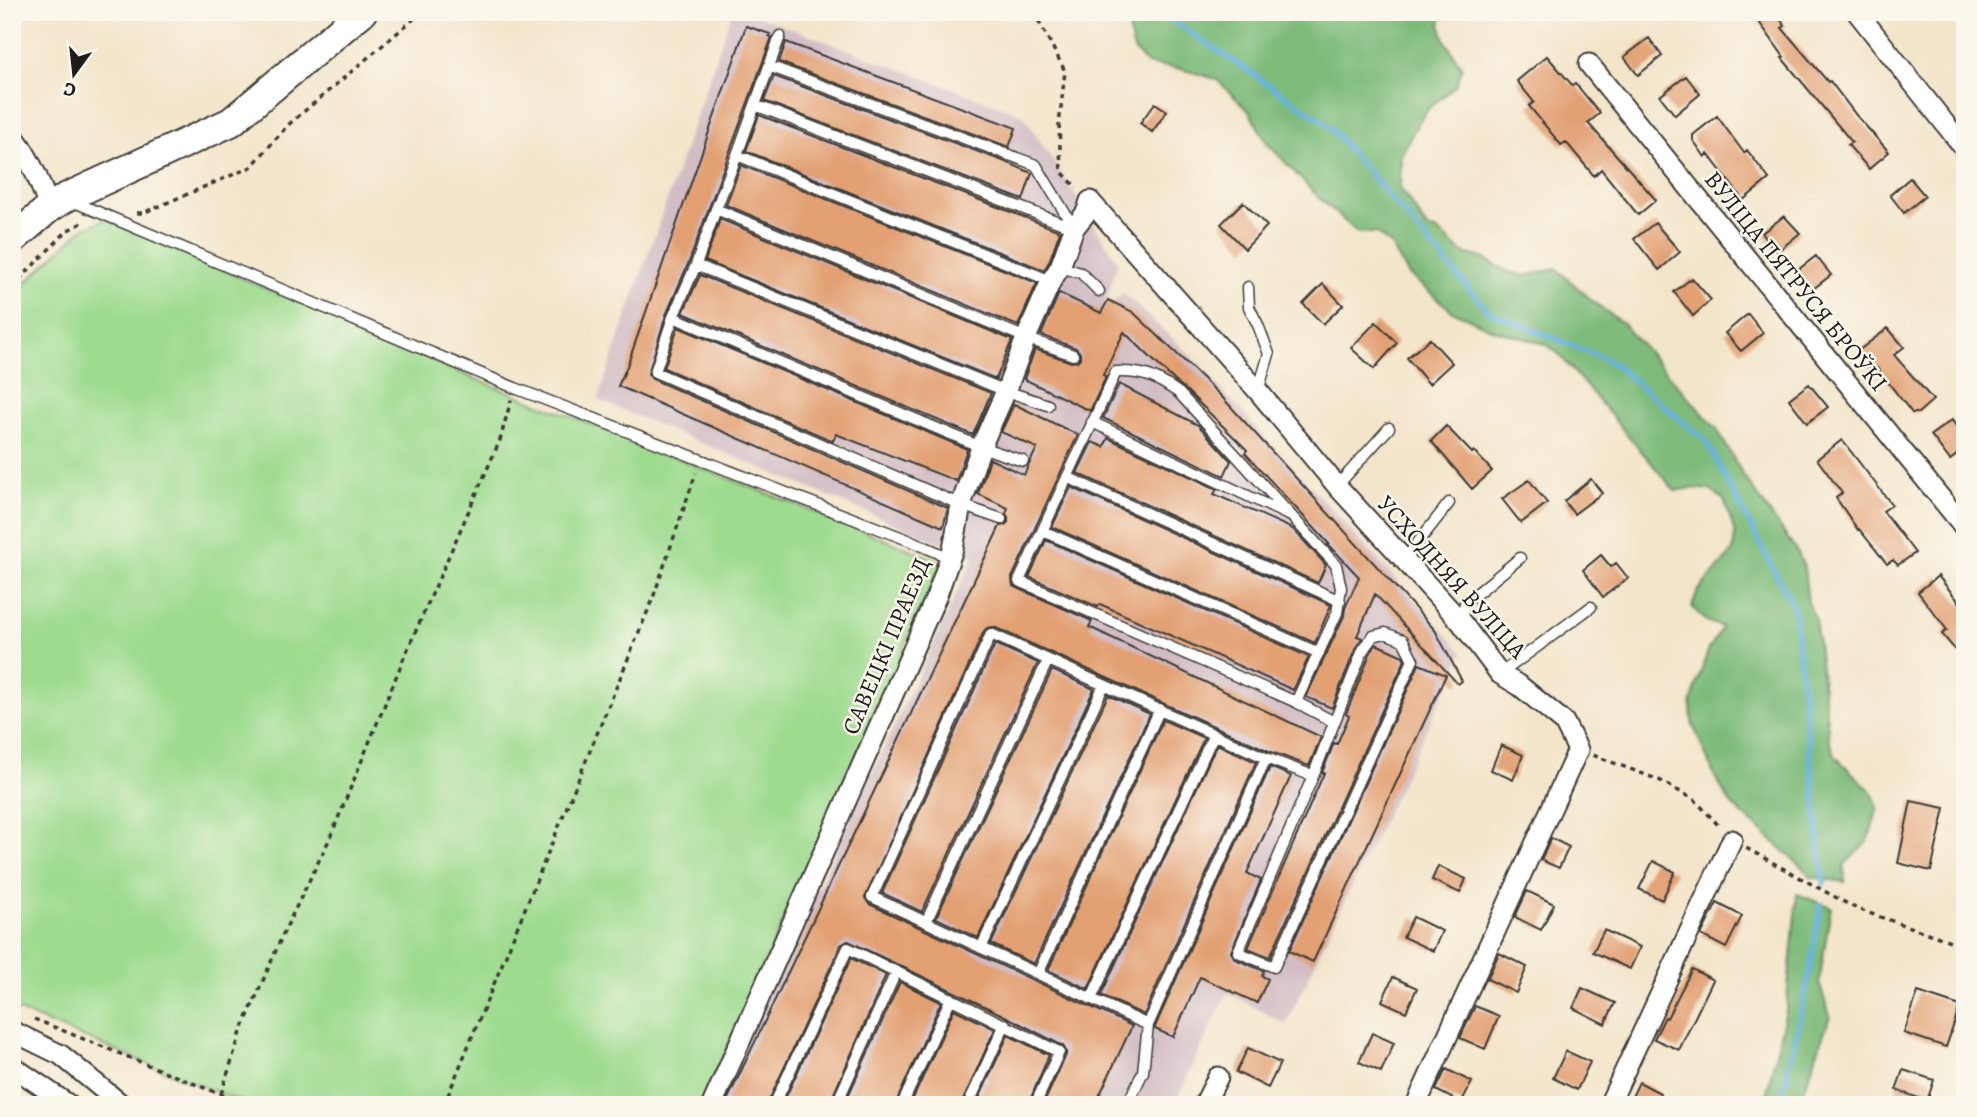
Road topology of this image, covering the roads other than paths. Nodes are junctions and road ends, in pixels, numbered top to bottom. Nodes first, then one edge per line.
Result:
1 (362, 12) edge
2 (1857, 12) edge
3 (780, 36) dead end
4 (1589, 64) dead end
5 (769, 66) junction
6 (755, 105) junction
7 (12, 134) edge
8 (1965, 149) edge
9 (737, 156) junction
10 (1090, 201) joint
11 (57, 203) junction
12 (716, 209) junction
13 (1074, 228) junction
14 (12, 240) edge
15 (696, 265) junction
16 (1056, 274) junction
17 (1248, 287) dead end
18 (1099, 291) dead end
19 (673, 317) junction
20 (1026, 338) junction
21 (1073, 355) dead end
22 (1006, 391) junction
23 (1258, 391) junction
24 (1048, 405) dead end
25 (1093, 422) junction
26 (1389, 428) dead end
27 (981, 447) junction
28 (1023, 461) dead end
29 (1067, 477) junction
30 (1337, 486) junction
31 (1449, 503) dead end
32 (961, 505) junction
33 (1293, 517) junction
34 (1001, 519) dead end
35 (1965, 528) edge
36 (1042, 531) junction
37 (950, 558) junction
38 (1520, 558) dead end
39 (1405, 559) junction
40 (1340, 601) junction
41 (1591, 607) dead end
42 (1461, 622) junction
43 (1319, 653) junction
44 (1048, 660) junction
45 (1500, 674) junction
46 (1104, 685) junction
47 (1296, 702) junction
48 (1160, 709) junction
49 (1334, 722) junction
50 (1214, 734) junction
51 (1266, 758) junction
52 (1313, 776) junction
53 (1732, 840) road end
54 (926, 922) junction
55 (981, 947) junction
56 (897, 972) junction
57 (1038, 974) junction
58 (951, 998) junction
59 (1091, 999) junction
60 (1005, 1024) junction
61 (1148, 1025) junction
62 (12, 1031) edge
63 (12, 1066) edge
64 (1218, 1077) dead end
65 (69, 1105) edge
66 (122, 1105) edge
67 (712, 1105) edge
68 (774, 1105) edge
69 (836, 1105) edge
70 (901, 1105) edge
71 (968, 1105) edge
72 (1035, 1105) edge
73 (1127, 1105) edge
74 (1204, 1105) edge
75 (1416, 1105) edge
76 (1609, 1105) edge

1 - 11 street
2 - 8 street
3 - 5 lane
4 - 35 street, ВУЛІЦА ПЯТРУСЯ БРОЎКІ
5 - 6 lane
5 - 13 lane
6 - 9 lane
6 - 13 lane
7 - 11 street
9 - 12 lane
9 - 16 lane
10 - 13 street, САВЕЦКІ ПРАЕЗД
10 - 23 street, УСХОДНЯЯ ВУЛІЦА
11 - 14 street
11 - 37 lane
12 - 15 lane
12 - 20 lane
13 - 16 street, САВЕЦКІ ПРАЕЗД
15 - 19 lane
15 - 22 lane
16 - 18 lane
16 - 20 street, САВЕЦКІ ПРАЕЗД
17 - 23 lane
19 - 27 lane
19 - 32 lane
20 - 21 lane
20 - 22 street, САВЕЦКІ ПРАЕЗД
22 - 24 lane
22 - 27 street, САВЕЦКІ ПРАЕЗД
23 - 30 street, УСХОДНЯЯ ВУЛІЦА
25 - 29 lane
25 - 33 lane
25 - 33 lane
26 - 30 lane
27 - 28 lane
27 - 32 street, САВЕЦКІ ПРАЕЗД
29 - 36 lane
29 - 40 lane
30 - 39 street, УСХОДНЯЯ ВУЛІЦА
31 - 39 lane
32 - 34 lane
32 - 37 street, САВЕЦКІ ПРАЕЗД
33 - 40 lane
36 - 43 lane
36 - 47 lane
37 - 67 street, САВЕЦКІ ПРАЕЗД
38 - 42 lane
39 - 42 street, УСХОДНЯЯ ВУЛІЦА
40 - 43 lane
41 - 45 lane
42 - 45 street, УСХОДНЯЯ ВУЛІЦА
43 - 47 lane
44 - 46 lane
44 - 54 lane
44 - 54 lane
45 - 75 street, УСХОДНЯЯ ВУЛІЦА
46 - 48 lane
46 - 55 lane
47 - 49 lane
48 - 50 lane
48 - 57 lane
49 - 52 lane
49 - 52 lane
50 - 51 lane
50 - 59 lane
51 - 52 lane
51 - 61 lane
53 - 76 street
54 - 55 lane
55 - 57 lane
56 - 58 lane
56 - 68 lane
56 - 69 lane
57 - 59 lane
58 - 60 lane
58 - 70 lane
59 - 61 lane
60 - 71 lane
60 - 72 lane
61 - 73 lane
62 - 66 street
63 - 65 street
64 - 74 street

